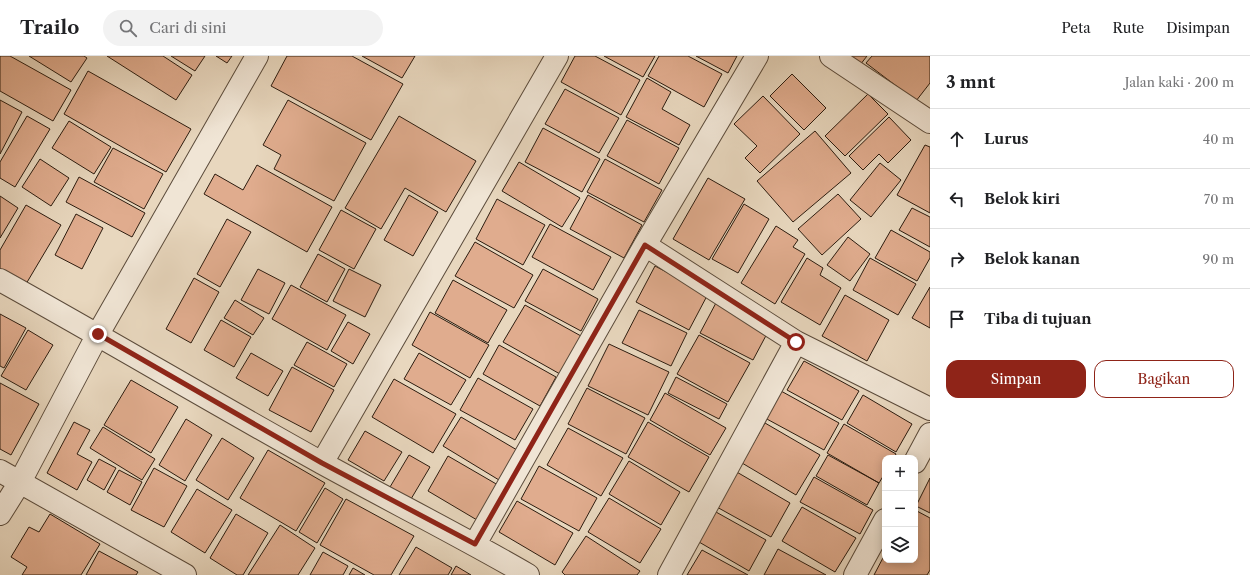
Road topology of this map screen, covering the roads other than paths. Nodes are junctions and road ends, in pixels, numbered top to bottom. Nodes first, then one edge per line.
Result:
1 (257, 56) edge
2 (557, 56) edge
3 (758, 56) edge
4 (831, 56) edge
5 (930, 122) edge
6 (645, 245) junction
7 (0, 280) edge
8 (98, 334) junction
9 (796, 342) junction
10 (930, 409) edge
11 (930, 434) edge
12 (918, 456) edge
13 (322, 463) junction
14 (0, 471) edge
15 (20, 482) junction
16 (0, 514) edge
17 (882, 526) edge
18 (475, 544) junction
19 (185, 575) edge
20 (528, 575) edge
21 (669, 575) edge
22 (855, 575) edge

1 - 8 street
2 - 13 street
3 - 6 street
4 - 5 street
6 - 9 street
6 - 18 street
7 - 8 street
8 - 13 street
8 - 15 street
9 - 10 street
9 - 21 street
11 - 12 street
13 - 18 street
14 - 15 street
15 - 16 street
15 - 19 street
17 - 22 street
18 - 20 street

